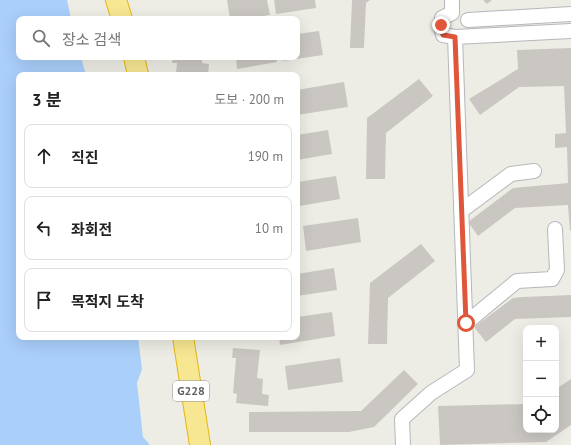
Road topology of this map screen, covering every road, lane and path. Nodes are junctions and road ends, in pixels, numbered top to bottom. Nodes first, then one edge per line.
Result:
1 (116, 0) edge
2 (452, 6) edge
3 (571, 14) edge
4 (121, 16) edge
5 (468, 20) junction
6 (571, 31) edge
7 (459, 37) junction
8 (135, 60) edge
9 (137, 72) edge
10 (534, 171) dead end
11 (461, 211) junction
12 (555, 229) dead end
13 (466, 323) junction
14 (183, 340) edge
15 (200, 445) edge
16 (403, 445) edge

1 - 4 highway
2 - 5 street
2 - 7 street
3 - 5 street
5 - 7 street
6 - 7 street
7 - 11 street
8 - 9 highway
10 - 11 street
11 - 13 street
12 - 13 street
13 - 16 street
14 - 15 highway, G228

